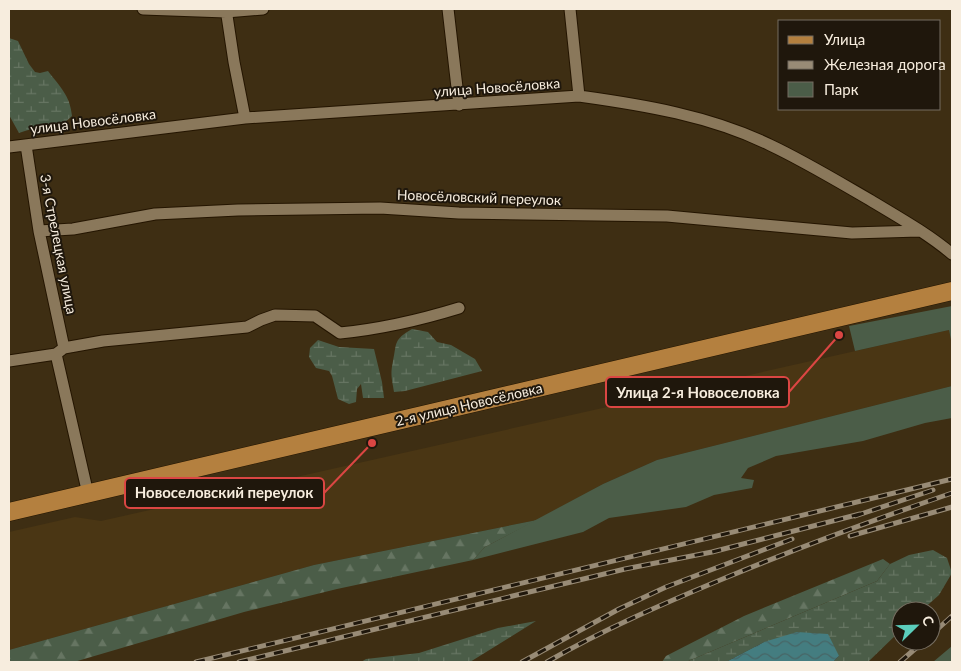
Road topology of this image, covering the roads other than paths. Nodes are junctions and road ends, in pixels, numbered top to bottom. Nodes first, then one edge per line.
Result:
1 (143, 9) edge
2 (263, 9) edge
3 (448, 9) edge
4 (570, 9) edge
5 (226, 10) edge
6 (580, 96) junction
7 (459, 105) junction
8 (245, 118) junction
9 (10, 143) edge
10 (26, 145) junction
11 (919, 230) junction
12 (39, 231) junction
13 (952, 254) edge
14 (952, 291) edge
15 (952, 296) edge
16 (930, 297) junction
17 (459, 308) dead end
18 (60, 351) junction
19 (9, 361) edge
20 (88, 494) junction
21 (9, 512) edge

1 - 5 street
2 - 5 street
3 - 7 street
4 - 6 street
5 - 8 street
6 - 7 street, улица Новосёловка
6 - 11 street, улица Новосёловка
7 - 8 street, улица Новосёловка
8 - 10 street, улица Новосёловка
9 - 10 street, улица Новосёловка
10 - 12 street, 3-я Стрелецкая улица
11 - 12 street, Новосёловский переулок
11 - 13 street, улица Новосёловка
12 - 18 street, 3-я Стрелецкая улица
14 - 16 main road, 2-я улица Новосёловка
15 - 16 main road, 2-я улица Новосёловка
16 - 20 main road, 2-я улица Новосёловка
17 - 18 street
18 - 19 street
18 - 20 street, 3-я Стрелецкая улица
20 - 21 main road, 2-я улица Новосёловка

